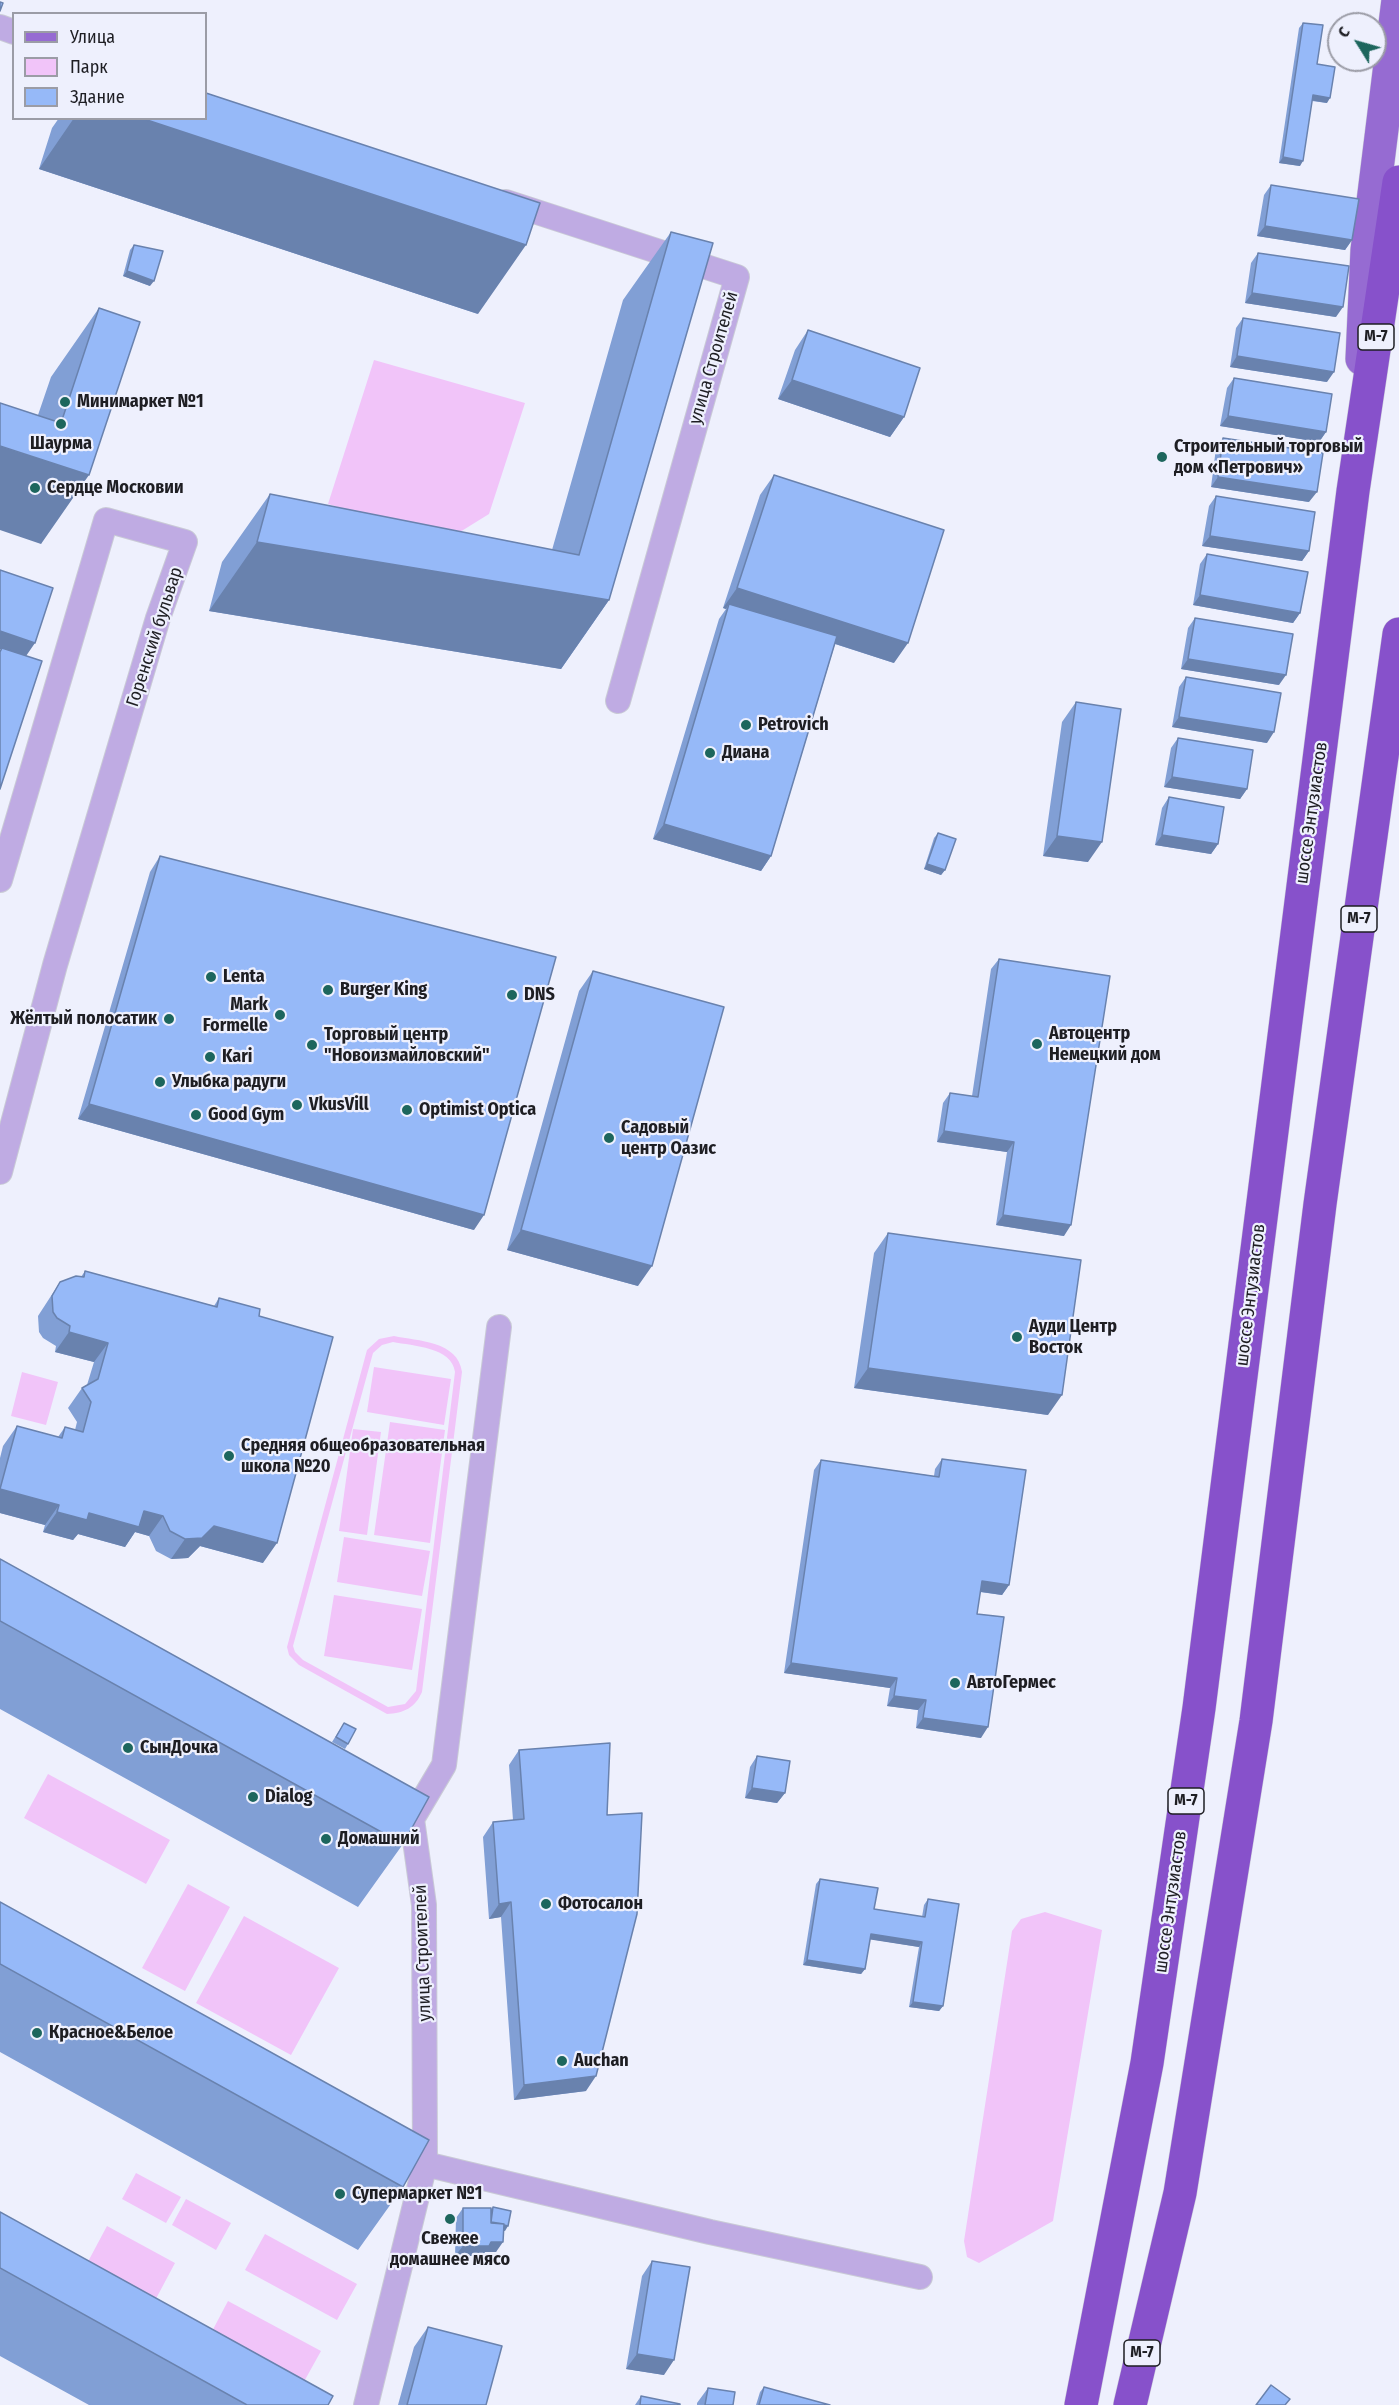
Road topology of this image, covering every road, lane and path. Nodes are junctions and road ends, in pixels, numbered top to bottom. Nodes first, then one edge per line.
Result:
1 (1398, 0) edge
2 (1399, 182) edge
3 (485, 195) edge
4 (1353, 491) junction
5 (1399, 634) edge
6 (618, 701) dead end
7 (0, 880) edge
8 (0, 1172) edge
9 (499, 1327) dead end
10 (425, 2164) junction
11 (920, 2277) dead end
12 (366, 2405) edge
13 (1081, 2405) edge
14 (1130, 2405) edge

1 - 4 main road
2 - 4 highway, шоссе Энтузиастов / М-7
3 - 6 street, улица Строителей
4 - 13 highway, шоссе Энтузиастов / М-7
5 - 14 highway, М-7
7 - 8 street, Горенский бульвар
9 - 10 street, улица Строителей
10 - 11 street
10 - 12 street, улица Строителей

